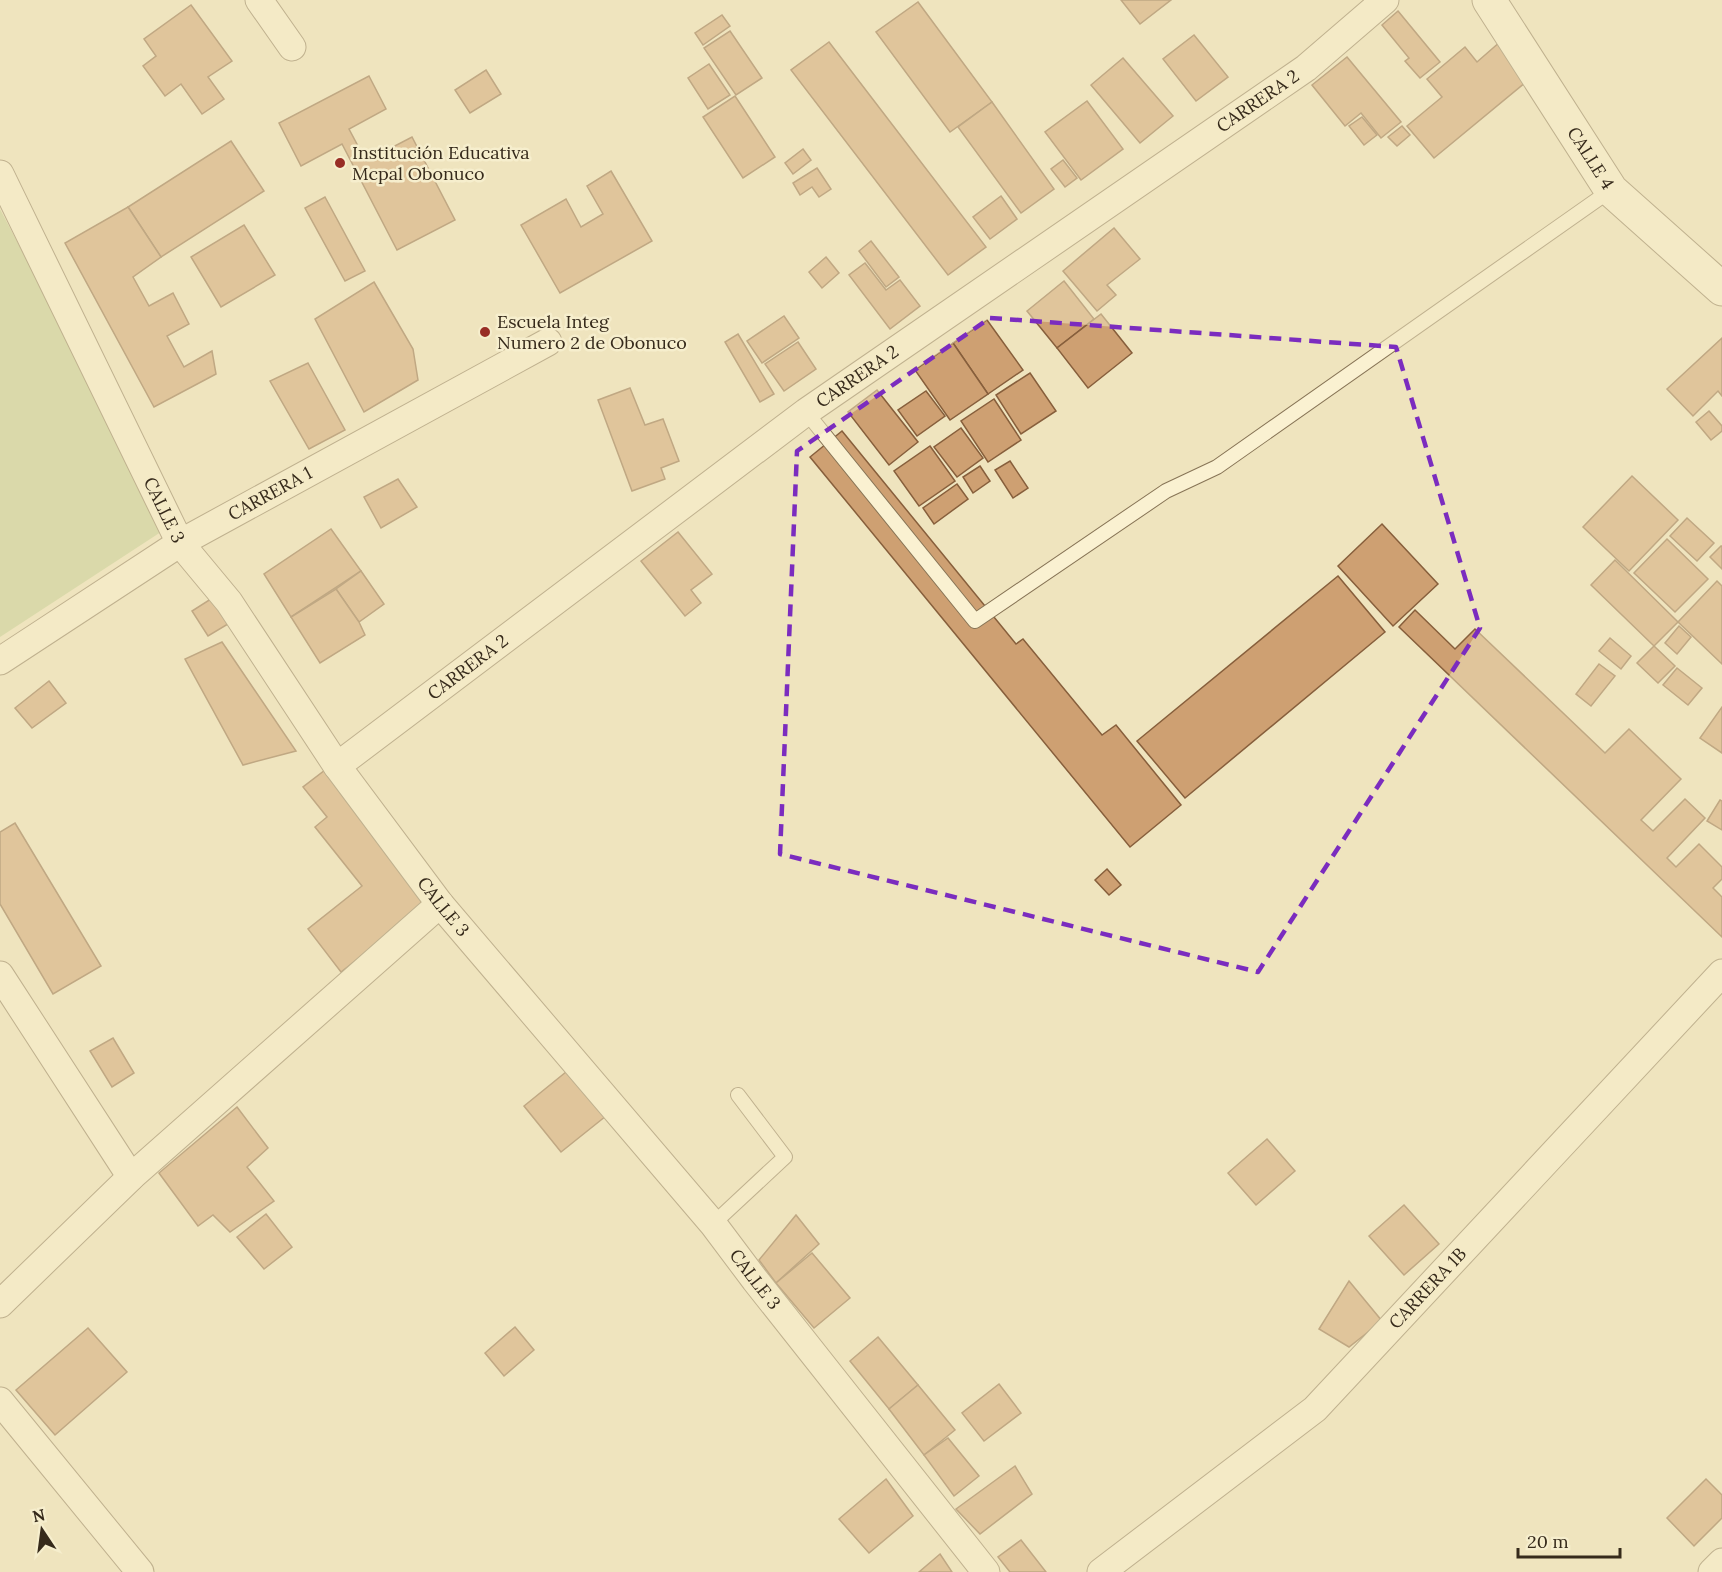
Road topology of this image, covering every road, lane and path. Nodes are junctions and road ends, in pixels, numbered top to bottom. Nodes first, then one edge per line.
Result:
1 (259, 0) edge
2 (1385, 0) edge
3 (1489, 0) edge
4 (292, 46) dead end
5 (0, 174) edge
6 (1611, 190) junction
7 (1722, 289) edge
8 (548, 342) dead end
9 (806, 412) junction
10 (180, 543) junction
11 (0, 661) edge
12 (337, 766) junction
13 (440, 904) junction
14 (1722, 973) edge
15 (0, 975) edge
16 (738, 1095) dead end
17 (130, 1177) junction
18 (713, 1224) junction
19 (0, 1304) edge
20 (0, 1401) edge
21 (1722, 1563) edge
22 (140, 1572) edge
23 (986, 1572) edge
24 (1101, 1572) edge
25 (1712, 1572) edge

1 - 4 street
2 - 9 street, CARRERA 2
3 - 6 street, CALLE 4
5 - 10 street, CALLE 3
6 - 7 street, CALLE 4
6 - 9 lane
8 - 10 street, CARRERA 1
9 - 12 street, CARRERA 2
10 - 11 street, CARRERA 1
10 - 12 street, CALLE 3
12 - 13 street, CALLE 3
13 - 17 street
13 - 18 street, CALLE 3
14 - 24 street, CARRERA 1B
15 - 17 street
16 - 18 lane
17 - 19 street
18 - 23 street, CALLE 3
20 - 22 street
21 - 25 street

